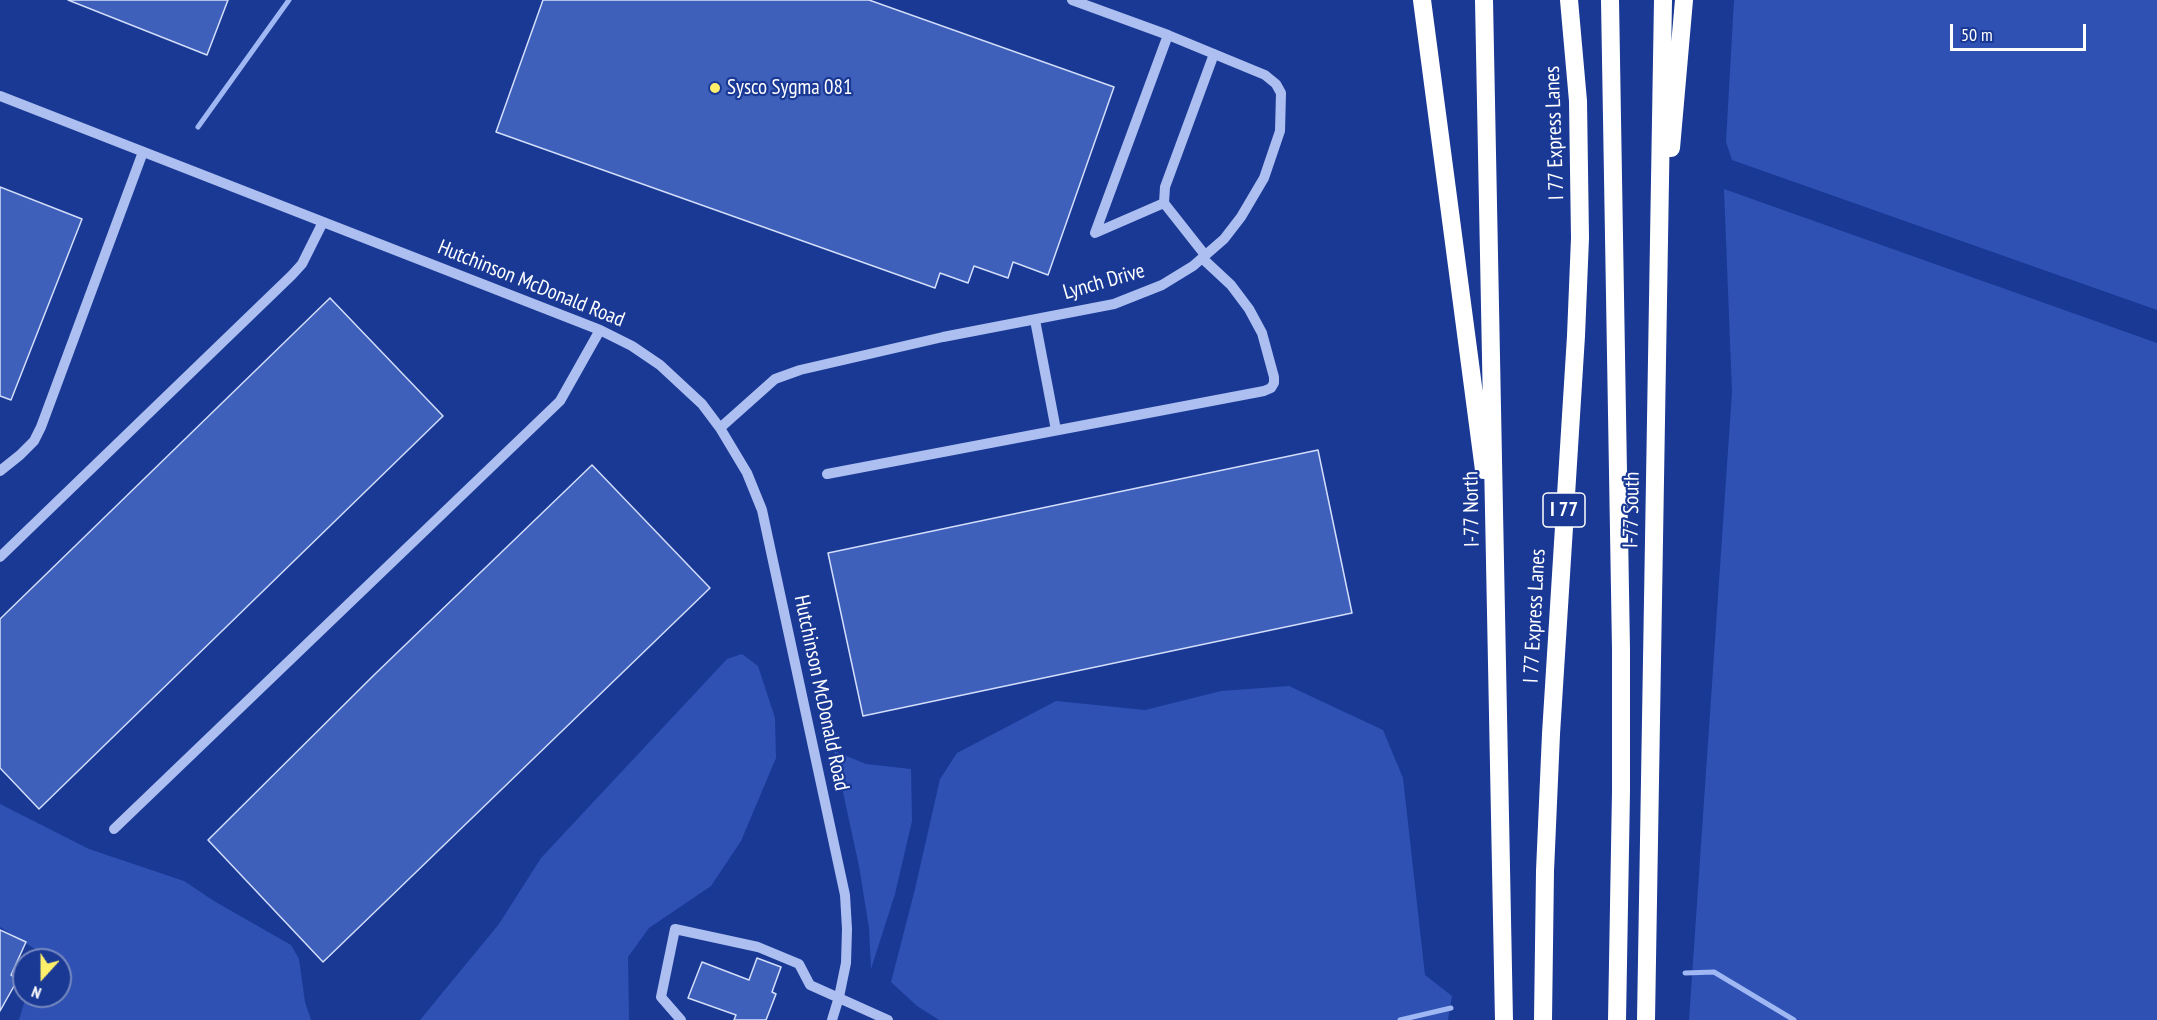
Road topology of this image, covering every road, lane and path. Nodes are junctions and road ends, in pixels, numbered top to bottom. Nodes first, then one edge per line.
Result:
1 (1072, 0) edge
2 (1422, 0) edge
3 (1484, 0) edge
4 (1569, 0) edge
5 (1610, 0) edge
6 (1663, 0) edge
7 (1684, 0) edge
8 (1168, 35) junction
9 (1214, 54) junction
10 (0, 96) edge
11 (143, 152) junction
12 (1164, 203) junction
13 (324, 222) junction
14 (1204, 256) junction
15 (1658, 303) junction
16 (1035, 320) junction
17 (600, 330) junction
18 (720, 428) junction
19 (1056, 430) junction
20 (0, 470) edge
21 (827, 474) dead end
22 (0, 557) edge
23 (1495, 558) junction
24 (114, 828) dead end
25 (839, 997) junction
26 (1504, 1019) edge
27 (681, 1020) edge
28 (832, 1020) edge
29 (888, 1020) edge
30 (1543, 1020) edge
31 (1617, 1020) edge
32 (1646, 1020) edge

1 - 8 street, Lynch Drive
2 - 23 highway
3 - 23 highway, I-77 North
4 - 30 highway, I 77 Express Lanes / I 77
5 - 31 highway
6 - 15 highway, I-77 South
7 - 15 highway
8 - 9 street, Lynch Drive
8 - 12 street
9 - 12 street
9 - 14 street, Lynch Drive
10 - 11 street, Hutchinson McDonald Road
11 - 13 street, Hutchinson McDonald Road
11 - 20 street
12 - 14 street
13 - 17 street, Hutchinson McDonald Road
13 - 22 street
14 - 16 street, Lynch Drive
14 - 19 street
15 - 32 highway, I-77 South
16 - 18 street, Lynch Drive
16 - 19 street
17 - 18 street, Hutchinson McDonald Road
17 - 24 street
18 - 25 street, Hutchinson McDonald Road
19 - 21 street
23 - 26 highway, I-77 North
25 - 27 street
25 - 28 street, Hutchinson McDonald Road
25 - 29 street

